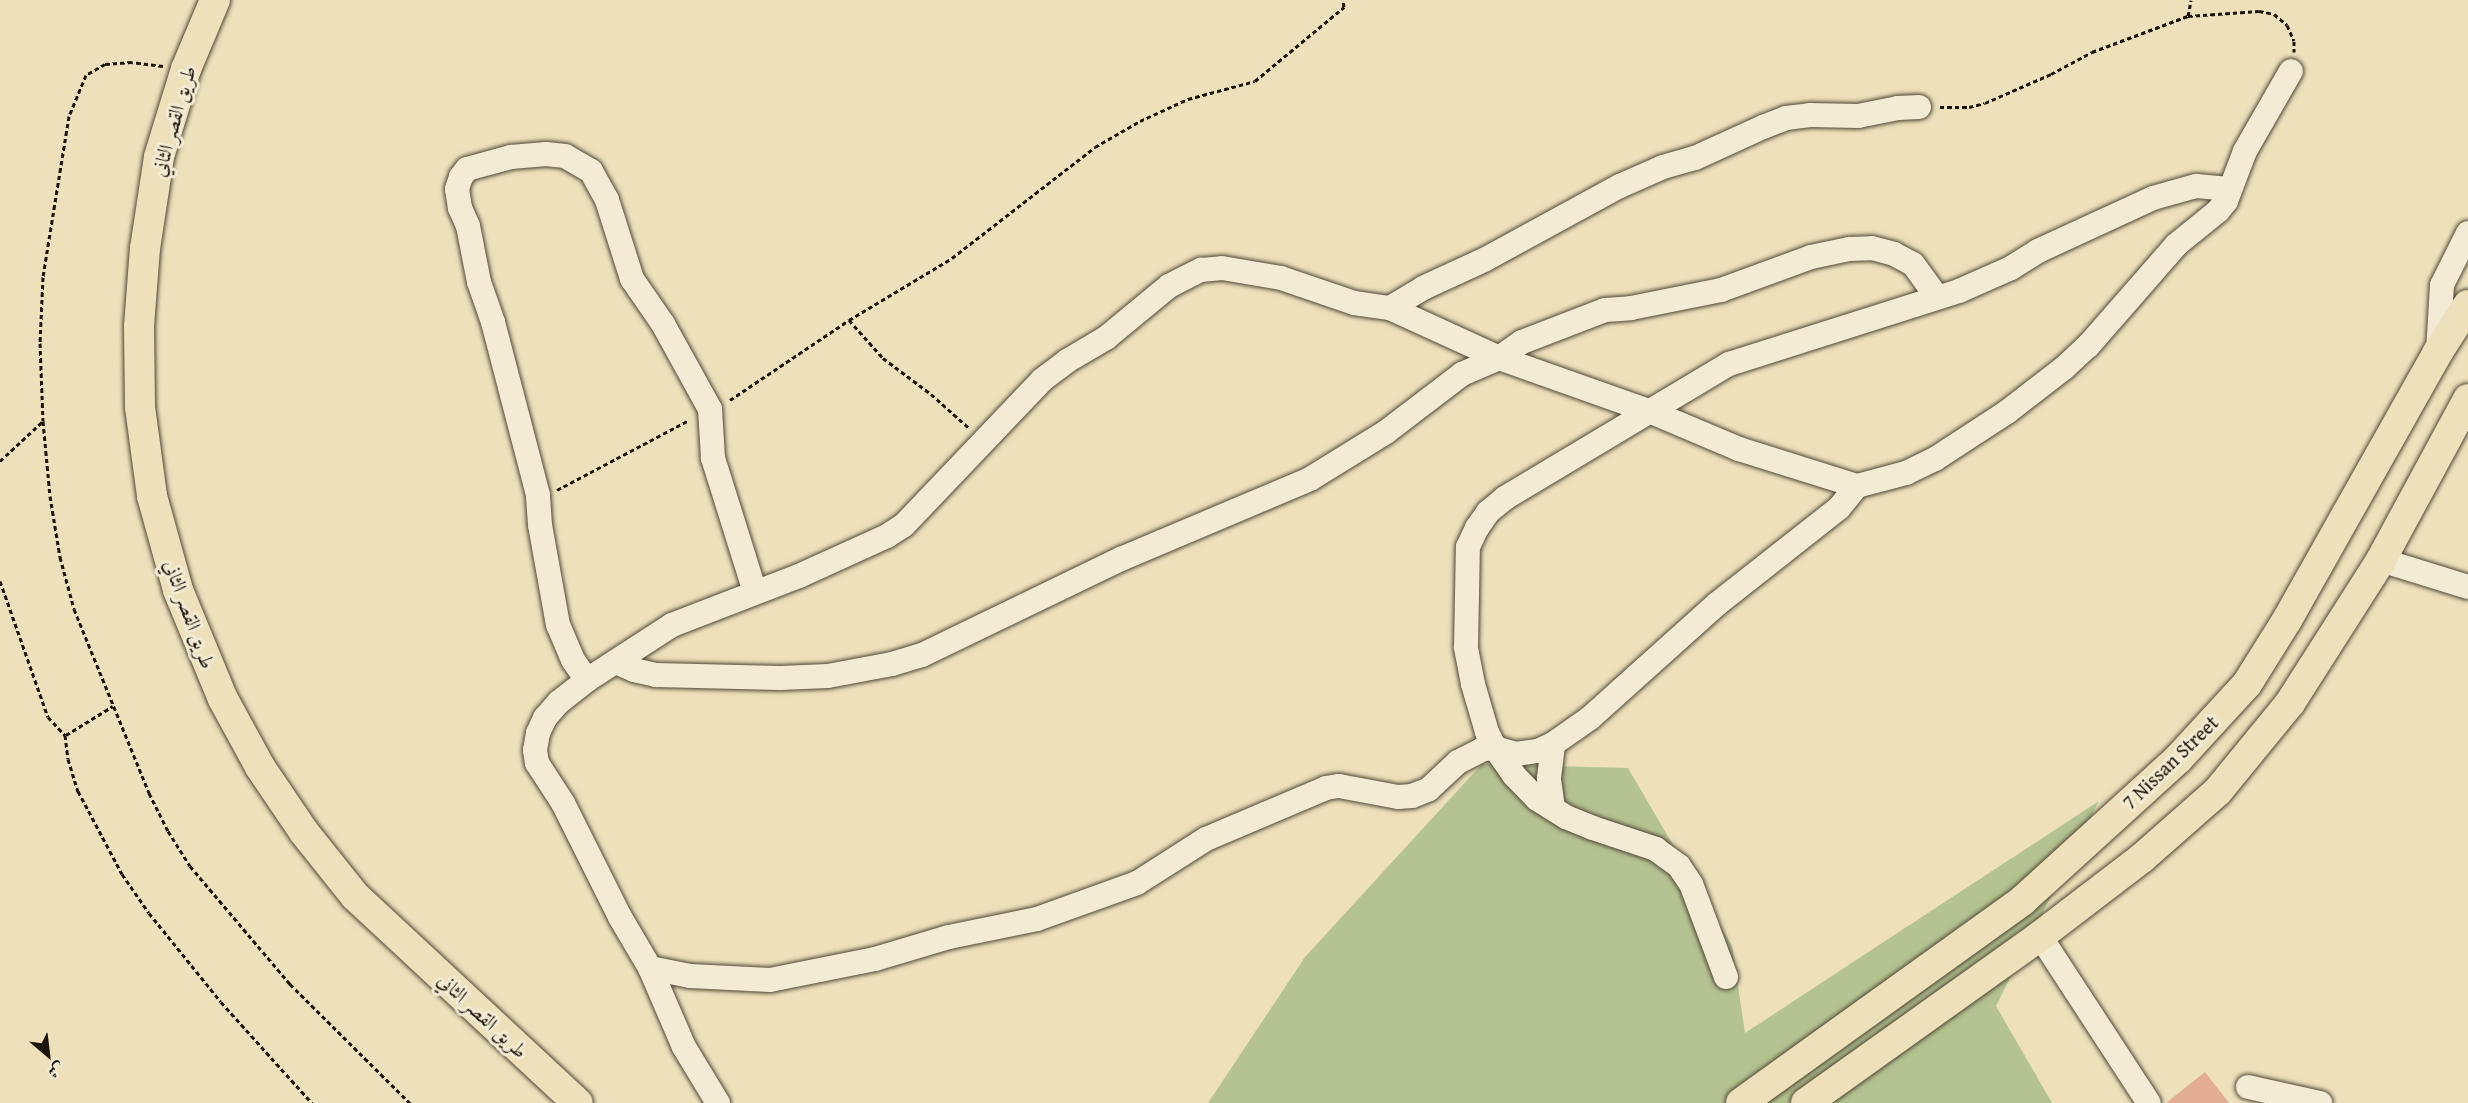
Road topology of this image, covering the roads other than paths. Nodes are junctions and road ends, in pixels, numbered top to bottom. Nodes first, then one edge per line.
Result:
1 (215, 0) edge
2 (2291, 71) road end
3 (1918, 107) road end
4 (2230, 189) junction
5 (2468, 234) edge
6 (1937, 297) junction
7 (2468, 305) edge
8 (1390, 308) junction
9 (2438, 352) junction
10 (1499, 358) junction
11 (2468, 399) edge
12 (1649, 411) junction
13 (1857, 486) junction
14 (2381, 560) junction
15 (2468, 587) edge
16 (755, 592) junction
17 (616, 662) junction
18 (587, 680) junction
19 (1553, 744) junction
20 (1496, 748) junction
21 (1553, 808) junction
22 (2040, 936) junction
23 (650, 968) junction
24 (1726, 977) dead end
25 (2248, 1087) dead end
26 (578, 1103) edge
27 (718, 1103) edge
28 (1741, 1103) edge
29 (1806, 1103) edge
30 (2149, 1103) edge
31 (2320, 1103) edge

1 - 26 main road, طريق القصر الثاني
2 - 4 street
3 - 8 street
4 - 6 street
4 - 13 street
5 - 9 street
6 - 10 street
6 - 12 street
7 - 9 main road, 7 Nissan Street
8 - 10 street
8 - 16 street
9 - 28 main road, 7 Nissan Street
10 - 12 street
10 - 17 street
11 - 14 main road
12 - 13 street
12 - 20 street
13 - 19 street
14 - 15 street
14 - 22 main road
16 - 17 street
16 - 18 street
17 - 18 street
18 - 23 street
19 - 20 street
19 - 21 street
20 - 21 street
20 - 23 street
21 - 24 street
22 - 29 main road
22 - 30 street
23 - 27 street
25 - 31 street

